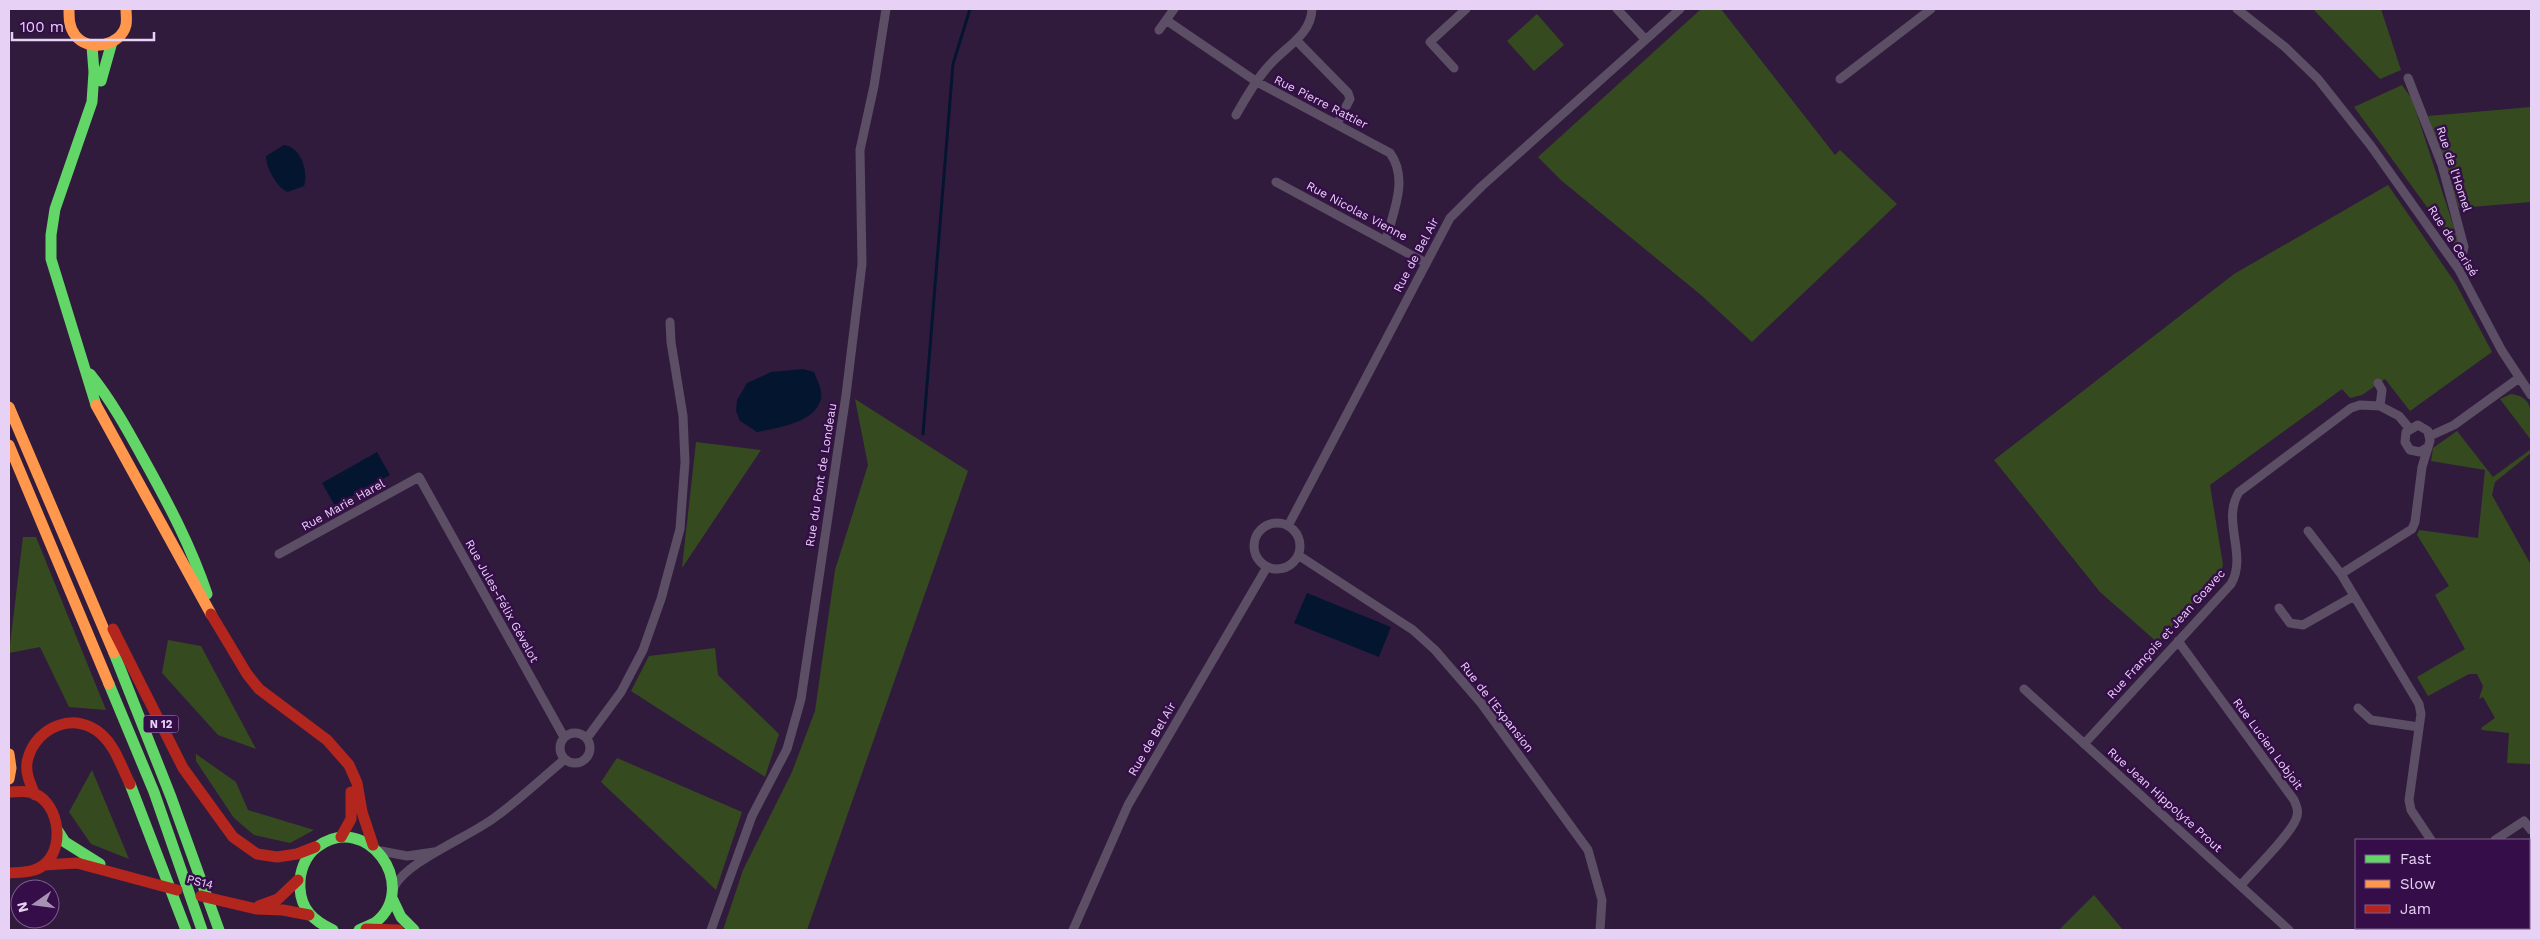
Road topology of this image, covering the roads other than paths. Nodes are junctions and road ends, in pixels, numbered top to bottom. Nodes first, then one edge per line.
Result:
1 (69, 9) edge
2 (886, 9) edge
3 (1174, 9) edge
4 (1312, 9) edge
5 (1466, 9) edge
6 (1617, 9) edge
7 (1680, 9) edge
8 (1931, 9) edge
9 (2238, 9) edge
10 (129, 11) edge
11 (1166, 20) junction
12 (1160, 30) dead end
13 (1645, 39) junction
14 (1296, 40) junction
15 (112, 42) junction
16 (92, 46) junction
17 (1454, 68) dead end
18 (2408, 78) dead end
19 (1840, 79) dead end
20 (1256, 82) junction
21 (1236, 116) dead end
22 (1337, 124) junction
23 (70, 165) junction
24 (1276, 182) dead end
25 (1386, 240) junction
26 (1426, 263) junction
27 (2459, 270) junction
28 (670, 322) dead end
29 (86, 371) junction
30 (2518, 378) junction
31 (2378, 383) dead end
32 (2531, 395) edge
33 (2380, 406) junction
34 (9, 407) edge
35 (2409, 428) junction
36 (2430, 436) junction
37 (9, 445) edge
38 (2428, 447) junction
39 (2415, 452) junction
40 (2422, 467) junction
41 (419, 477) joint
42 (59, 524) junction
43 (1288, 526) junction
44 (2308, 532) dead end
45 (279, 554) dead end
46 (1298, 555) junction
47 (1267, 567) junction
48 (2341, 574) junction
49 (2354, 596) junction
50 (2278, 608) dead end
51 (212, 613) junction
52 (2178, 641) junction
53 (2024, 689) dead end
54 (2358, 708) dead end
55 (2419, 727) junction
56 (564, 737) junction
57 (587, 738) junction
58 (2084, 744) junction
59 (9, 754) edge
60 (565, 760) junction
61 (349, 765) junction
62 (9, 779) edge
63 (9, 792) edge
64 (34, 795) junction
65 (2528, 818) edge
66 (2531, 830) edge
67 (58, 831) junction
68 (341, 836) junction
69 (2430, 839) edge
70 (2496, 839) edge
71 (315, 847) junction
72 (377, 848) junction
73 (442, 850) junction
74 (44, 865) junction
75 (113, 871) junction
76 (9, 873) edge
77 (298, 880) junction
78 (2241, 884) junction
79 (393, 893) junction
80 (242, 906) junction
81 (309, 915) junction
82 (186, 930) edge
83 (202, 930) edge
84 (219, 930) edge
85 (333, 930) edge
86 (362, 930) edge
87 (398, 930) edge
88 (414, 930) edge
89 (711, 930) edge
90 (1073, 930) edge
91 (1600, 930) edge
92 (2289, 930) edge

1 - 16 main road
2 - 89 street, Rue du Pont de Londeau
3 - 11 street
4 - 14 street
5 - 17 street
6 - 13 street
7 - 13 street, Rue de Bel Air
8 - 19 street
9 - 27 street, Rue de Cerisé
10 - 15 main road
11 - 12 street
11 - 20 street, Rue Pierre Rattier
13 - 26 street, Rue de Bel Air
14 - 20 street
14 - 22 street
15 - 16 main road
15 - 23 main road
16 - 23 main road
18 - 27 street, Rue de l'Homel
20 - 21 street
20 - 22 street, Rue Pierre Rattier
22 - 25 street, Rue Pierre Rattier
23 - 29 main road
24 - 25 street, Rue Nicolas Vienne
25 - 26 street, Rue Nicolas Vienne
26 - 43 street, Rue de Bel Air
27 - 30 street, Rue de Cerisé
28 - 57 street
29 - 51 main road
29 - 51 main road
30 - 32 street, Rue de Cerisé
30 - 36 street
31 - 33 street
33 - 35 street
33 - 52 street, Rue François et Jean Goavec
34 - 42 main road, N 12
35 - 36 street
35 - 39 street
36 - 38 street
37 - 83 main road, N 12
38 - 39 street
38 - 40 street
39 - 40 street
40 - 48 street
41 - 45 street, Rue Marie Harel
41 - 56 street, Rue Jules-Félix Gévelot
42 - 71 main road, N 12
42 - 84 main road, N 12
43 - 46 street
43 - 47 street
44 - 48 street
46 - 47 street
46 - 91 street, Rue de l'Expansion
47 - 90 street, Rue de Bel Air
48 - 49 street
49 - 50 street
49 - 55 street
51 - 61 main road
52 - 58 street, Rue François et Jean Goavec
52 - 78 street, Rue Lucien Lobjoit
53 - 58 street, Rue Jean Hippolyte Prout
54 - 55 street
55 - 69 street
56 - 57 street
56 - 60 street
57 - 60 street
58 - 78 street, Rue Jean Hippolyte Prout
59 - 62 main road
60 - 73 street
61 - 68 main road
61 - 72 main road
63 - 64 main road
64 - 67 main road
64 - 82 main road
65 - 66 street
65 - 70 street
67 - 74 main road
67 - 75 main road
68 - 71 main road
68 - 72 main road
71 - 77 main road
72 - 73 street
72 - 79 main road
73 - 79 street
74 - 75 main road
74 - 76 main road
75 - 80 main road, PS14
77 - 80 main road
77 - 81 main road
78 - 92 street, Rue Jean Hippolyte Prout
79 - 86 main road
79 - 88 main road
80 - 81 main road
81 - 85 main road
86 - 87 main road

